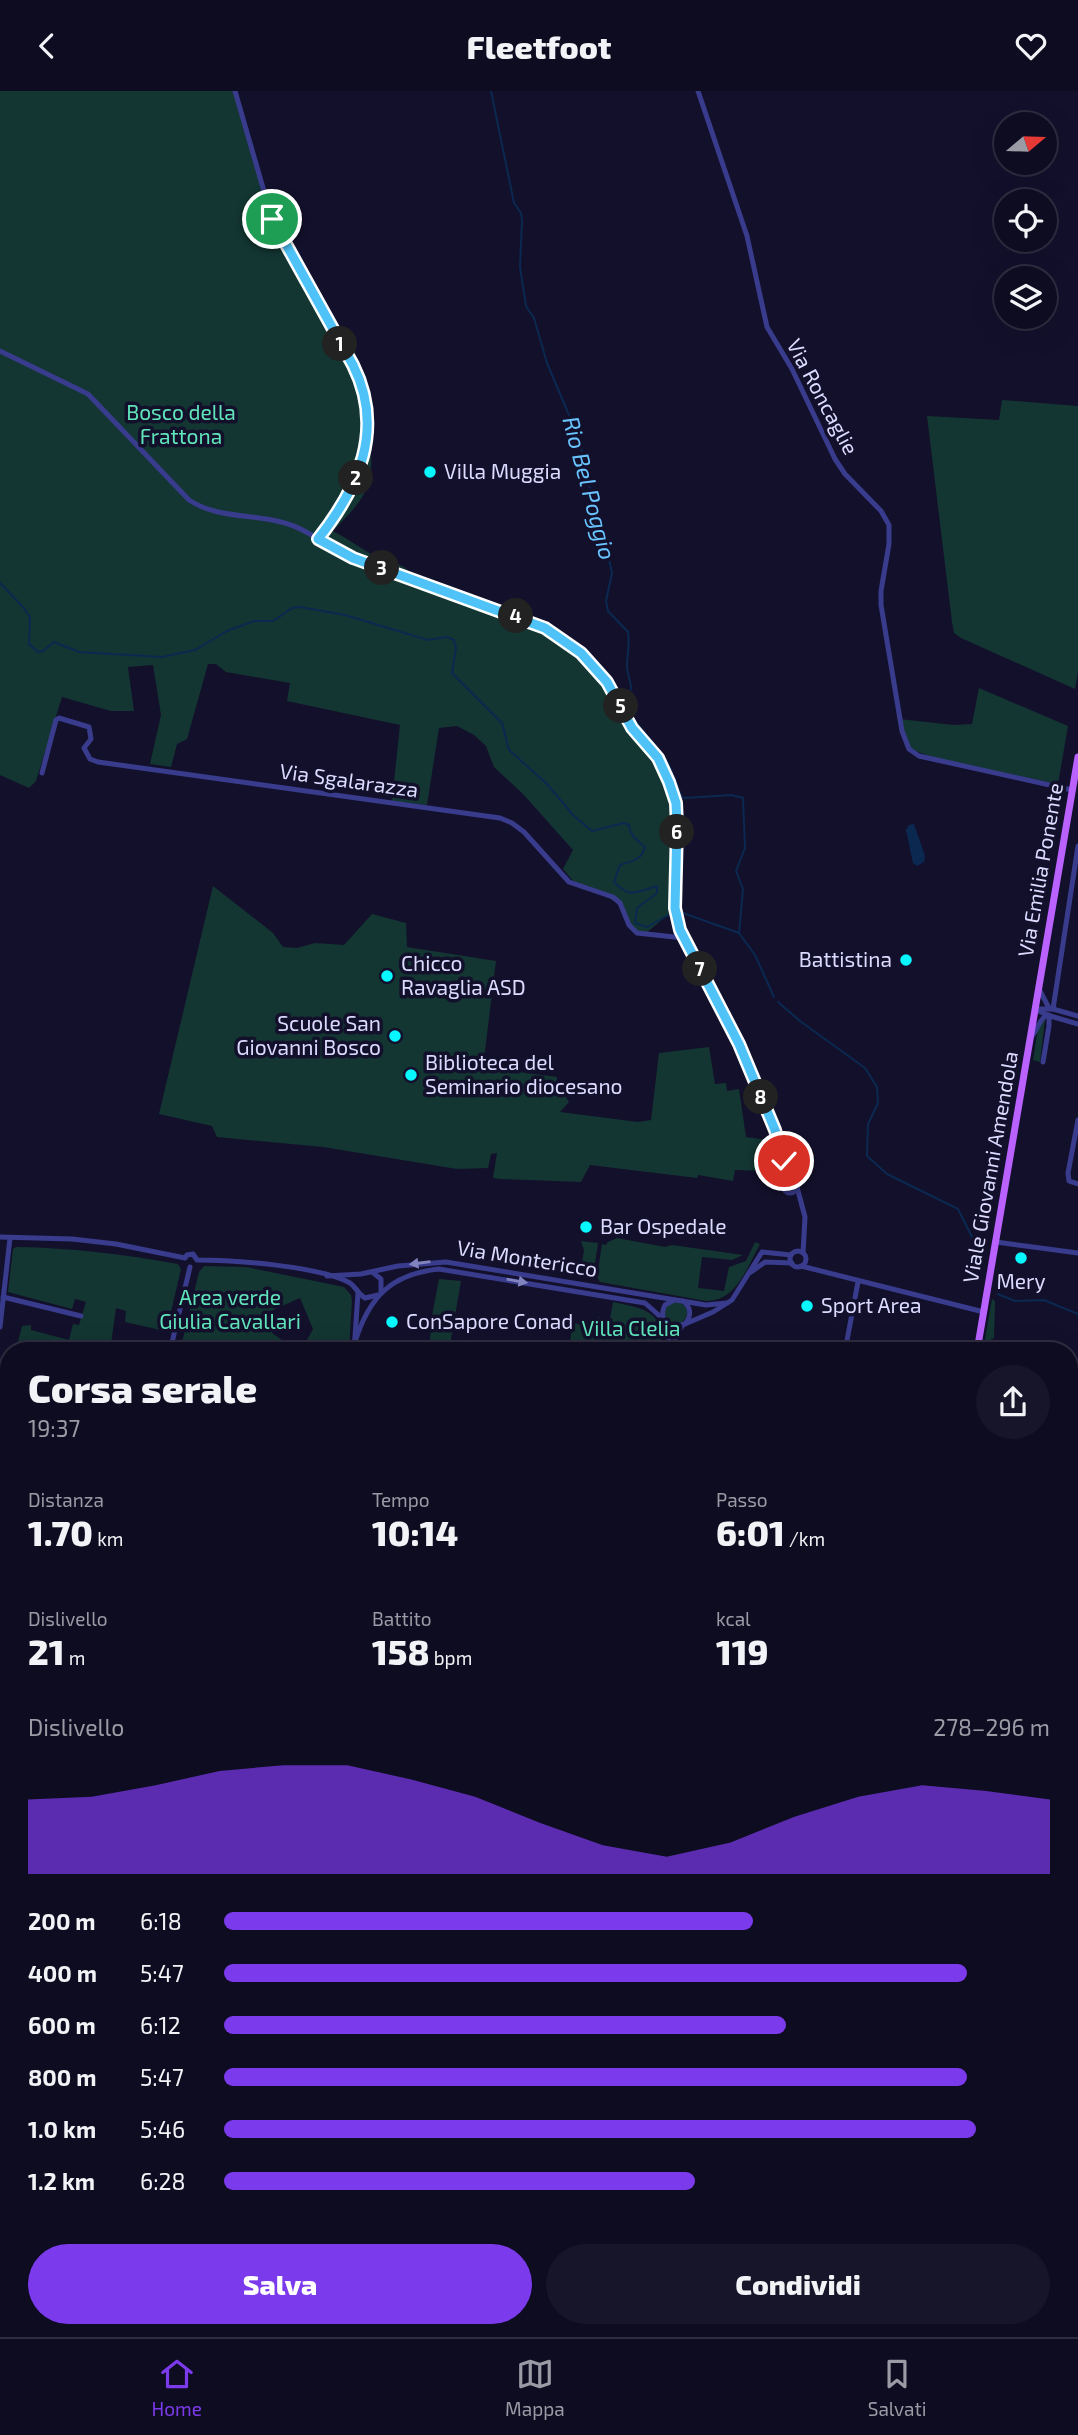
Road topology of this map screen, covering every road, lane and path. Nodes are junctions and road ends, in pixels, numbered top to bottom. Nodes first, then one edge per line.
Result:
1 (234, 91) edge
2 (698, 91) edge
3 (0, 351) edge
4 (318, 539) junction
5 (1078, 757) edge
6 (42, 773) dead end
7 (1072, 790) junction
8 (1074, 803) edge
9 (1078, 846) edge
10 (684, 938) junction
11 (1039, 989) junction
12 (1051, 1008) junction
13 (1035, 1009) junction
14 (1048, 1015) junction
15 (1078, 1016) edge
16 (1078, 1024) edge
17 (1031, 1037) junction
18 (1044, 1062) dead end
19 (1078, 1120) edge
20 (788, 1173) junction
21 (792, 1179) junction
22 (785, 1181) junction
23 (1078, 1184) edge
24 (797, 1187) junction
25 (789, 1193) junction
26 (799, 1197) junction
27 (0, 1237) edge
28 (10, 1238) junction
29 (996, 1242) junction
30 (800, 1252) junction
31 (1078, 1253) edge
32 (760, 1254) junction
33 (791, 1255) junction
34 (185, 1258) junction
35 (197, 1260) junction
36 (806, 1261) junction
37 (765, 1262) junction
38 (792, 1263) junction
39 (801, 1266) junction
40 (190, 1267) junction
41 (814, 1271) junction
42 (372, 1272) junction
43 (361, 1274) junction
44 (748, 1274) junction
45 (327, 1276) junction
46 (858, 1282) junction
47 (357, 1291) junction
48 (380, 1293) junction
49 (3, 1297) junction
50 (680, 1300) junction
51 (727, 1303) junction
52 (984, 1312) junction
53 (81, 1316) dead end
54 (0, 1320) edge
55 (665, 1321) junction
56 (683, 1325) junction
57 (0, 1327) edge
58 (172, 1342) edge
59 (355, 1342) joint
60 (668, 1342) edge
61 (674, 1342) edge
62 (847, 1342) edge
63 (979, 1342) edge

1 - 4 street
2 - 7 street, Via Roncaglie
3 - 4 street
4 - 10 street
5 - 7 main road, Via Emilia Ponente
6 - 10 street, Via Sgalarazza
7 - 8 main road, Via Emilia Ponente
8 - 11 main road, Via Emilia Ponente
9 - 12 street
10 - 20 street
11 - 12 street
11 - 13 main road, Viale Giovanni Amendola
12 - 13 street
12 - 15 street
13 - 14 street
13 - 17 main road, Viale Giovanni Amendola
14 - 16 street
14 - 17 street
14 - 18 street
17 - 29 main road, Viale Giovanni Amendola
19 - 23 street
20 - 21 street
20 - 22 street
21 - 22 street
21 - 24 street
22 - 25 street
24 - 25 street
24 - 26 street
25 - 26 street
26 - 30 street
27 - 28 street, Via Montericco
28 - 34 street, Via Montericco
28 - 49 street
29 - 31 street
29 - 52 main road, Viale Giovanni Amendola
30 - 33 street
30 - 36 street
32 - 33 street
32 - 37 street
32 - 44 street
33 - 38 street
34 - 35 street, Via Montericco
34 - 40 street
35 - 40 street
35 - 45 street, Via Montericco
36 - 39 street
36 - 41 street
37 - 38 street
37 - 44 street
38 - 39 street
39 - 41 street
40 - 58 street
41 - 46 street
42 - 43 street, Via Montericco
42 - 48 street
50 -> 42 street, Via Montericco
43 - 45 street, Via Montericco
43 - 47 street
44 - 51 street
45 - 47 street, Via Montericco
46 - 52 street
46 - 62 street
47 - 48 street, Via Montericco
47 - 59 street
48 -> 55 street, Via Montericco
48 - 59 street
49 - 53 street
49 - 54 street
50 - 51 street, Via Montericco
50 - 55 street
50 - 56 street
51 - 56 street
52 - 63 main road, Viale Giovanni Amendola
54 - 57 street
55 - 56 street
55 - 60 street
56 - 61 street

